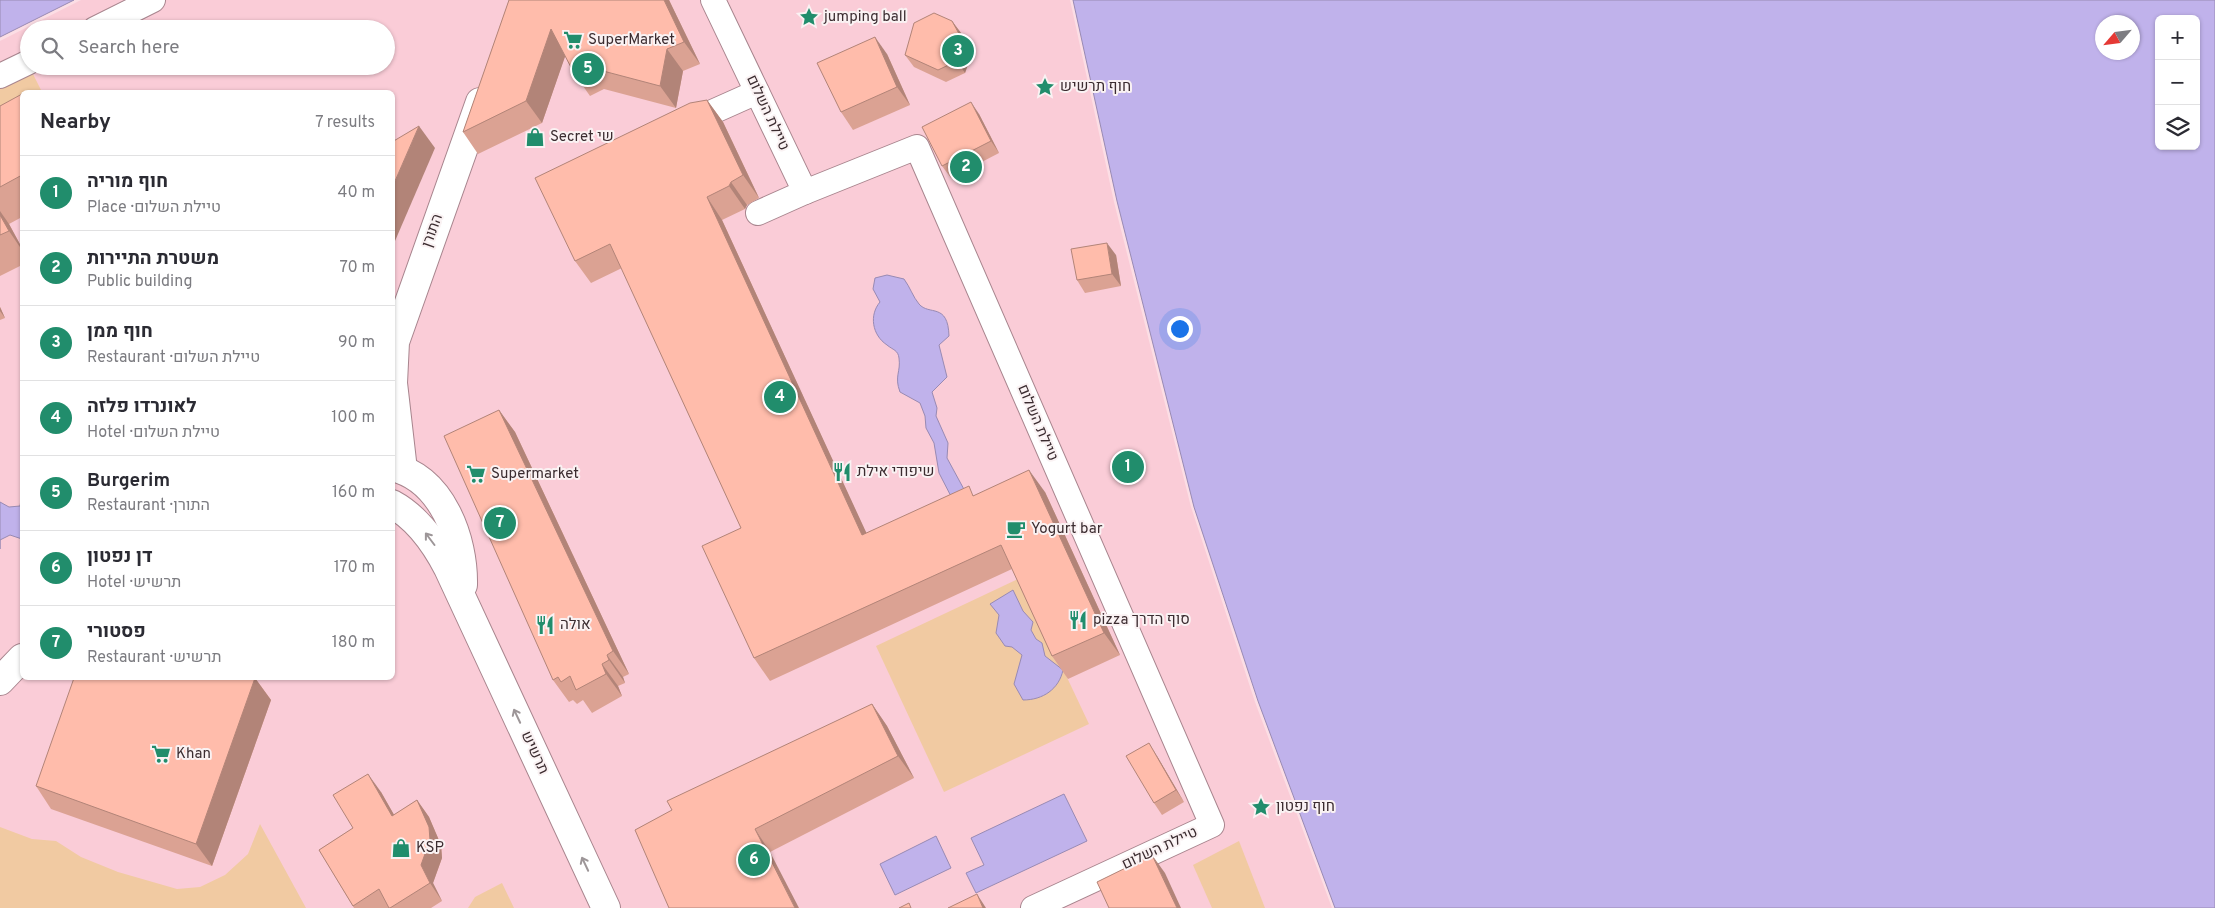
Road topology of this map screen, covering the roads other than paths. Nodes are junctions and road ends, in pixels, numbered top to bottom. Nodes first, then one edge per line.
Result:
1 (153, 0) edge
2 (714, 0) edge
3 (113, 20) edge
4 (20, 66) edge
5 (0, 76) edge
6 (488, 79) edge
7 (757, 92) junction
8 (710, 113) edge
9 (805, 192) junction
10 (758, 213) dead end
11 (395, 342) edge
12 (395, 404) edge
13 (398, 469) edge
14 (395, 506) edge
15 (463, 599) junction
16 (20, 660) edge
17 (0, 681) edge
18 (606, 908) edge
19 (1033, 908) edge

1 - 3 street
2 - 7 street, טיילת השלום
4 - 5 street
6 - 11 street, התורן
7 - 8 street
7 - 9 street, טיילת השלום
9 - 10 street
9 - 19 street, טיילת השלום
12 - 13 street, התורן
13 - 15 street, תרשיש
15 -> 14 street, תרשיש
18 -> 15 street, תרשיש
16 - 17 street

